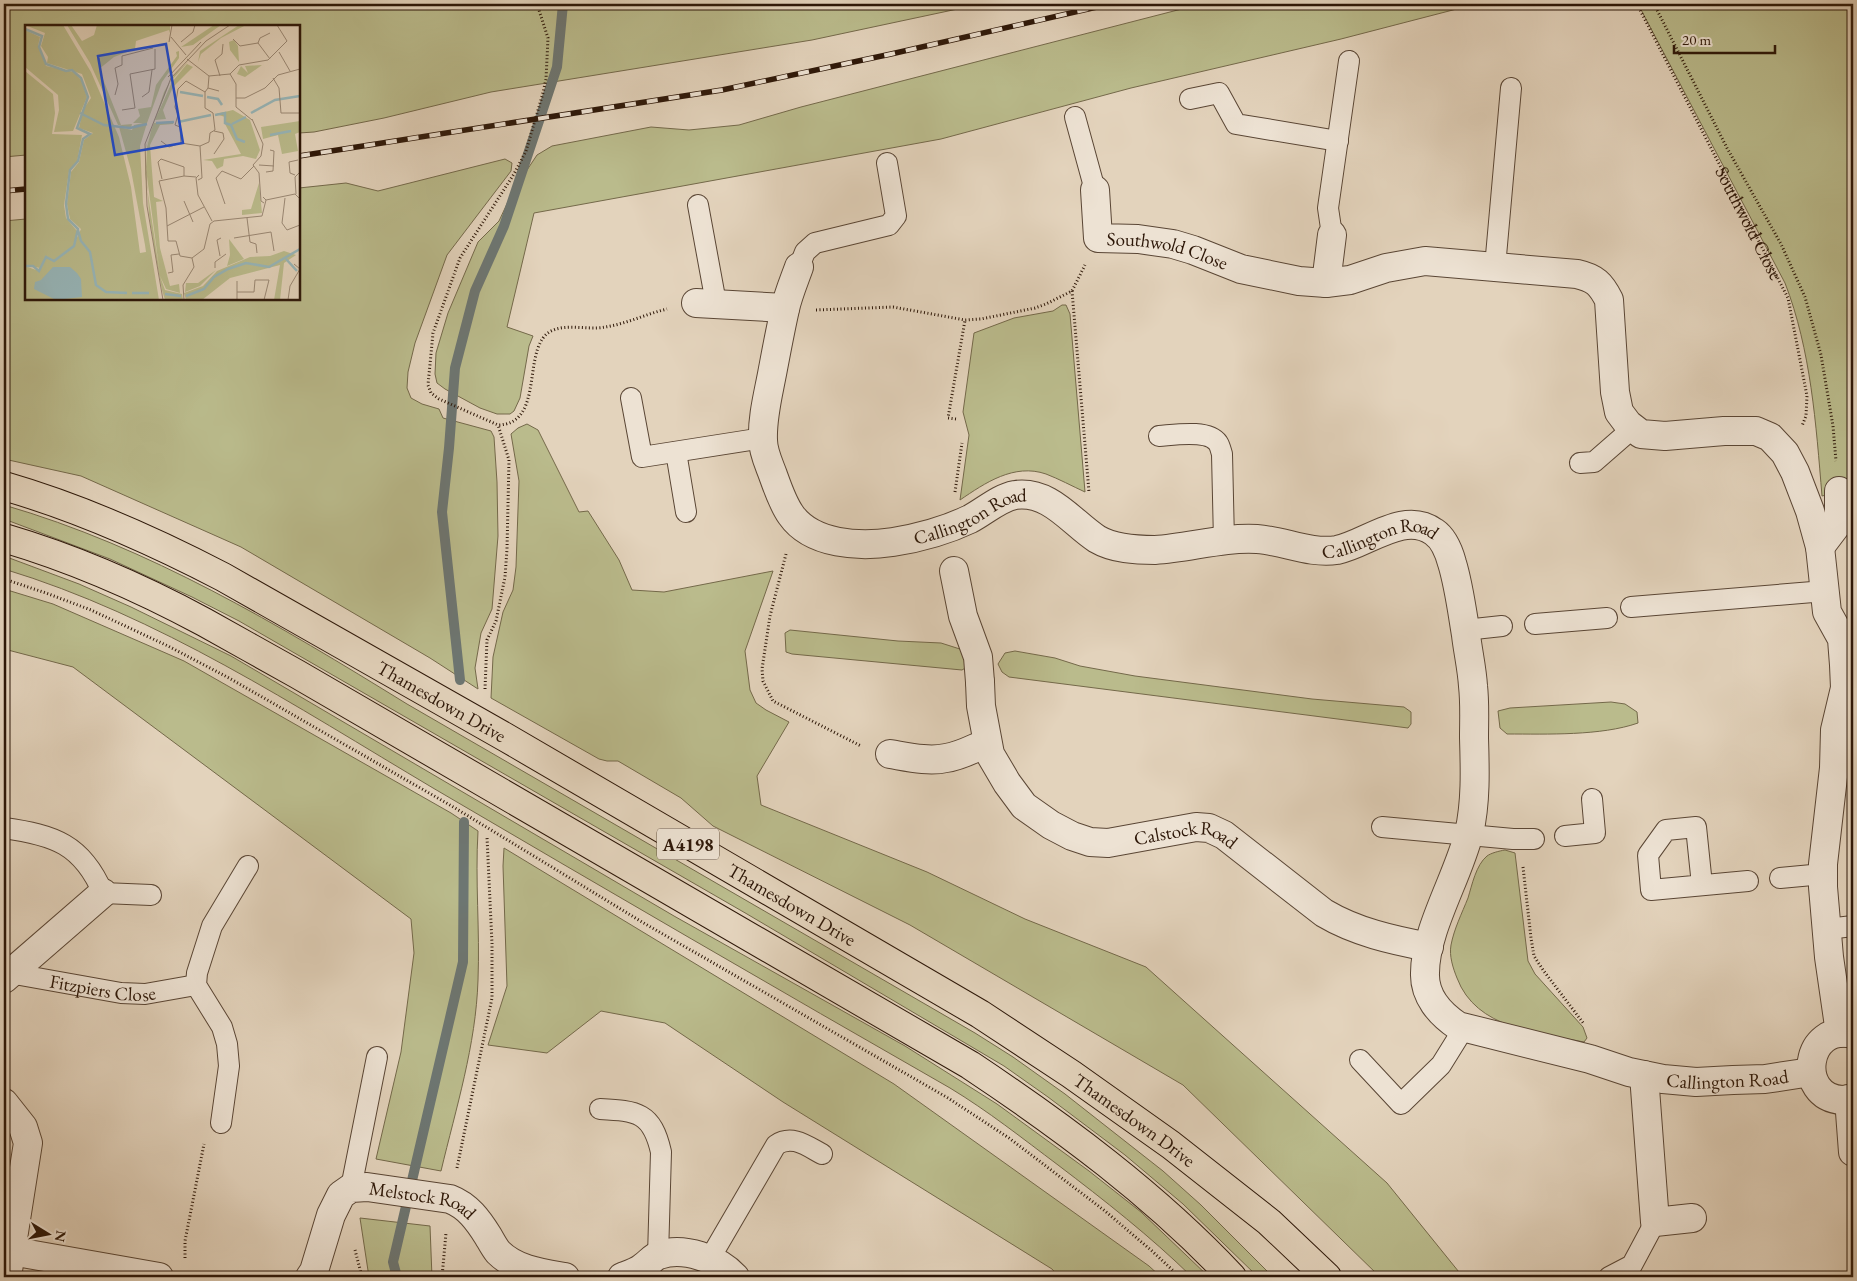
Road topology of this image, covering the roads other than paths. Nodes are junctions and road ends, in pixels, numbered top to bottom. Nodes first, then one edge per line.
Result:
1 (1349, 61) dead end
2 (1511, 88) dead end
3 (1190, 98) dead end
4 (1075, 117) dead end
5 (1338, 141) junction
6 (887, 163) dead end
7 (1095, 190) joint
8 (698, 205) dead end
9 (1332, 235) joint
10 (1495, 267) junction
11 (798, 268) joint
12 (1326, 283) junction
13 (706, 303) joint
14 (785, 308) junction
15 (631, 398) dead end
16 (1633, 428) junction
17 (1159, 436) dead end
18 (763, 438) junction
19 (676, 452) junction
20 (1580, 463) dead end
21 (4, 486) edge
22 (1839, 491) road end
23 (686, 512) dead end
24 (4, 538) edge
25 (1224, 541) junction
26 (1820, 547) junction
27 (954, 571) dead end
28 (1825, 591) junction
29 (1631, 607) dead end
30 (1606, 618) dead end
31 (1535, 624) dead end
32 (1502, 626) dead end
33 (1465, 630) junction
34 (988, 743) junction
35 (1844, 752) edge
36 (890, 754) road end
37 (1592, 799) dead end
38 (4, 828) edge
39 (1382, 828) dead end
40 (1468, 835) junction
41 (1565, 836) dead end
42 (1527, 839) road end
43 (248, 866) dead end
44 (1823, 874) junction
45 (1780, 878) dead end
46 (1748, 881) dead end
47 (1702, 885) dead end
48 (102, 893) junction
49 (151, 895) dead end
50 (1853, 926) edge
51 (1827, 929) junction
52 (1429, 947) junction
53 (6, 976) edge
54 (196, 985) junction
55 (1464, 1028) junction
56 (1847, 1033) edge
57 (377, 1057) dead end
58 (1360, 1060) dead end
59 (1811, 1072) junction
60 (1644, 1076) junction
61 (1851, 1099) edge
62 (4, 1103) edge
63 (600, 1108) dead end
64 (221, 1123) road end
65 (1853, 1152) edge
66 (822, 1154) dead end
67 (351, 1188) junction
68 (1692, 1218) dead end
69 (1655, 1222) junction
70 (1280, 1234) junction
71 (7, 1250) edge
72 (658, 1256) junction
73 (709, 1260) junction
74 (7, 1277) edge
75 (159, 1277) edge
76 (310, 1277) edge
77 (565, 1277) edge
78 (622, 1277) edge
79 (735, 1277) edge
80 (1232, 1277) edge
81 (1303, 1277) edge
82 (1327, 1277) edge
83 (1609, 1277) edge

1 - 5 lane
2 - 10 lane
3 - 5 lane
4 - 7 lane, Southwold Close
5 - 9 lane
6 - 11 lane, Callington Road
7 - 12 street, Southwold Close
8 - 13 lane
9 - 12 street
10 - 12 street, Southwold Close
10 - 16 street, Southwold Close
11 - 14 street, Callington Road
13 - 14 street
14 - 18 street, Callington Road
15 - 19 lane
16 - 20 lane
16 - 26 street
17 - 25 lane
18 - 19 lane
18 - 25 street, Callington Road
19 - 23 lane
21 - 70 main road, Thamesdown Drive / A4198
22 - 26 street
24 - 80 main road, A4198
25 - 33 street, Callington Road
26 - 28 street
27 - 34 street, Calstock Road
28 - 29 lane
28 - 35 street
30 - 31 lane
32 - 33 lane
33 - 40 street, Callington Road
34 - 36 street
34 - 52 street, Calstock Road
35 - 44 street
37 - 41 lane
38 - 48 lane
39 - 40 lane
40 - 42 lane
40 - 52 street, Callington Road
43 - 54 lane
44 - 45 lane
44 - 51 street
46 - 47 lane
48 - 49 lane
48 - 53 street, Fitzpiers Close
50 - 51 lane
51 - 56 street
52 - 55 street, Callington Road
53 - 54 lane, Fitzpiers Close
54 - 64 lane
55 - 58 lane
55 - 60 street, Callington Road
56 - 59 street, Callington Road
57 - 67 lane
59 - 60 street, Callington Road
59 - 61 street, Callington Road
60 - 69 street, Callington Road
61 - 65 street, Callington Road
62 - 71 street
63 - 72 lane
66 - 73 lane
67 - 76 street, Melstock Road
67 - 77 street, Melstock Road
68 - 69 street
69 - 83 lane
70 - 81 main road
70 - 82 main road, Thamesdown Drive / A4198
71 - 74 street
71 - 75 street
72 - 73 street
72 - 78 street
73 - 79 street

